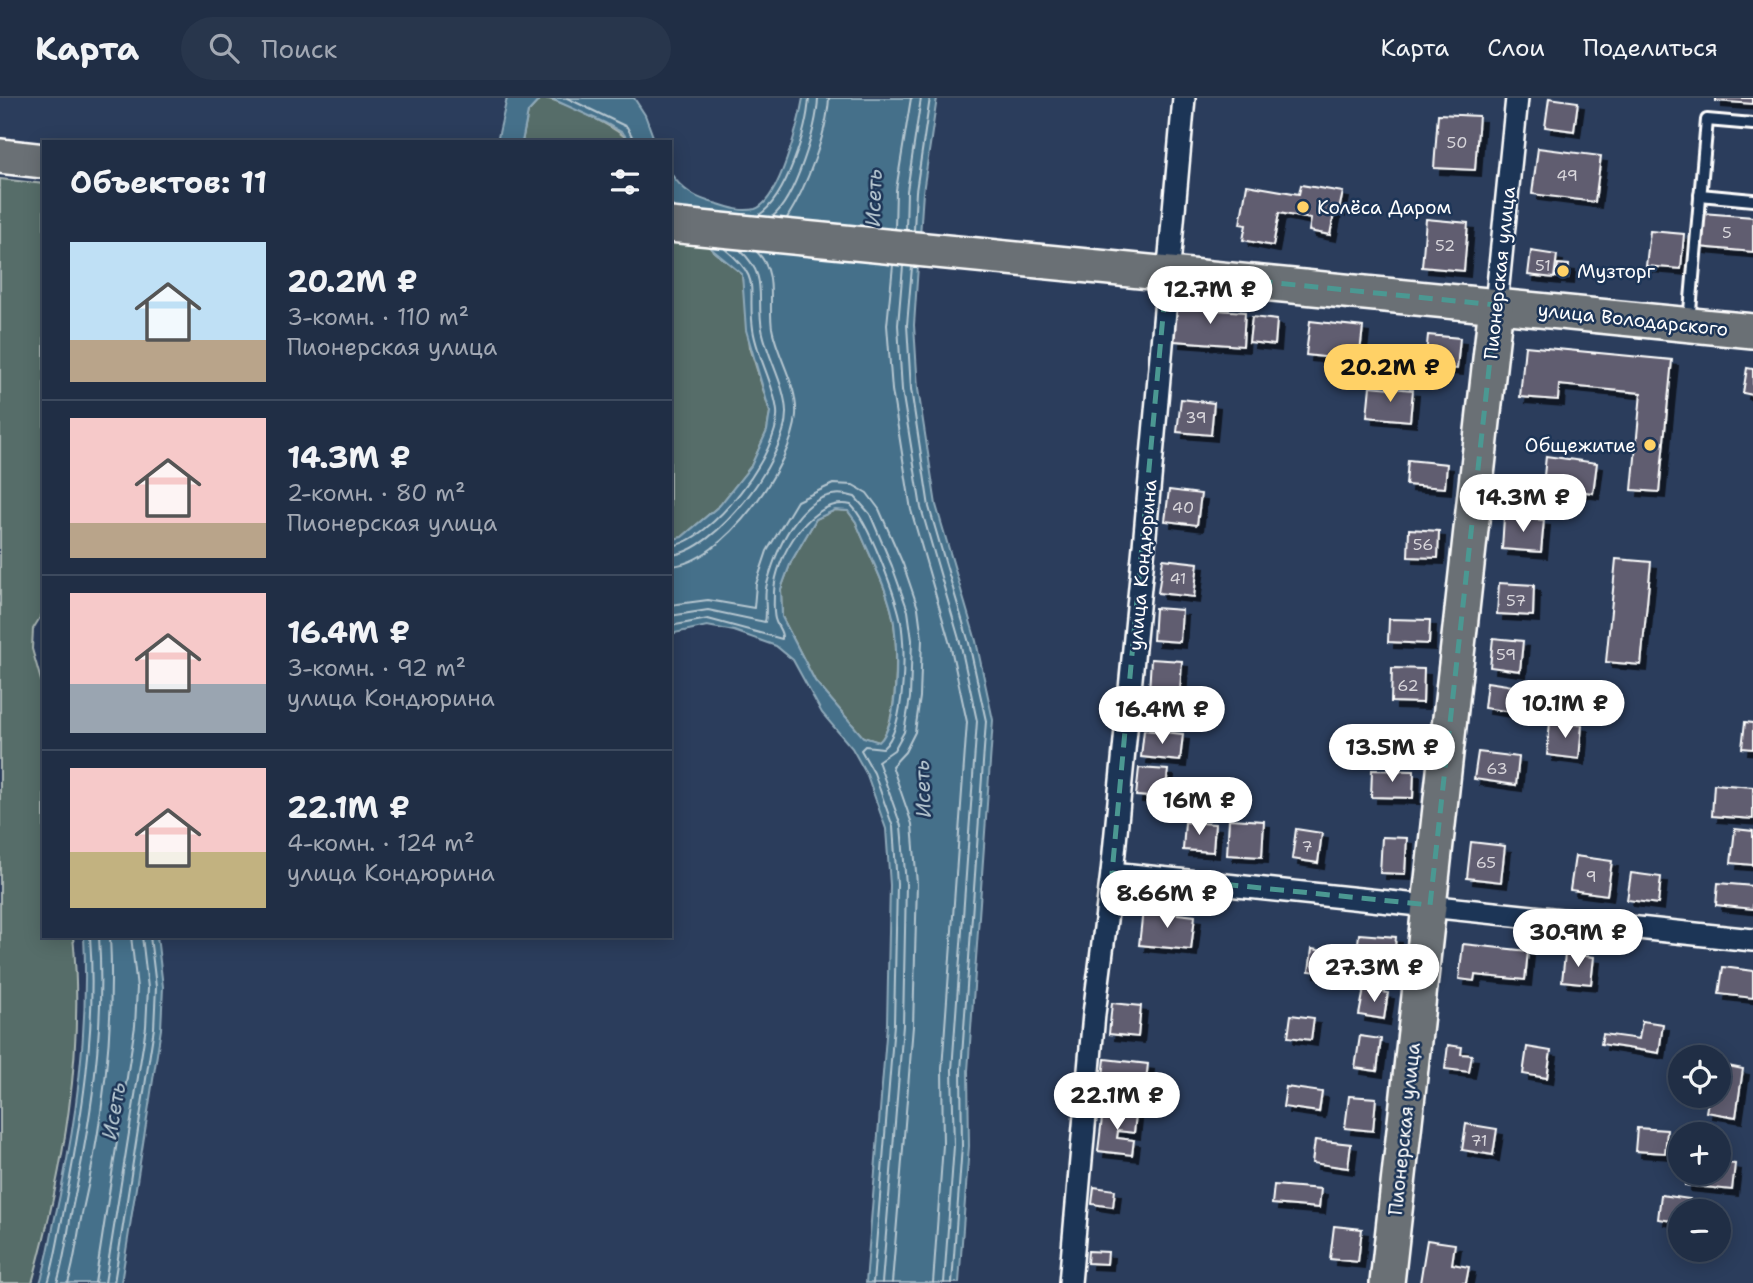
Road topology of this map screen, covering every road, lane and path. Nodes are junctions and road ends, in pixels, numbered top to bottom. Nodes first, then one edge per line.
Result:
1 (1184, 98) edge
2 (1517, 98) edge
3 (1753, 124) edge
4 (0, 156) edge
5 (42, 161) edge
6 (1700, 195) junction
7 (1753, 200) edge
8 (672, 225) edge
9 (1152, 271) junction
10 (1496, 305) junction
11 (1688, 325) junction
12 (1753, 331) edge
13 (1112, 873) junction
14 (1430, 905) junction
15 (1753, 940) edge
16 (1070, 1283) edge
17 (1387, 1283) edge

1 - 9 street, улица Кондюрина
2 - 10 street, Пионерская улица
3 - 6 lane
4 - 5 main road
6 - 7 lane
6 - 11 lane
8 - 9 main road, улица Володарского
9 - 10 main road, улица Володарского
9 - 13 street, улица Кондюрина
10 - 11 main road, улица Володарского
10 - 14 main road, Пионерская улица
11 - 12 main road, улица Володарского
13 - 14 street
13 - 16 street, улица Кондюрина
14 - 15 street
14 - 17 main road, Пионерская улица

